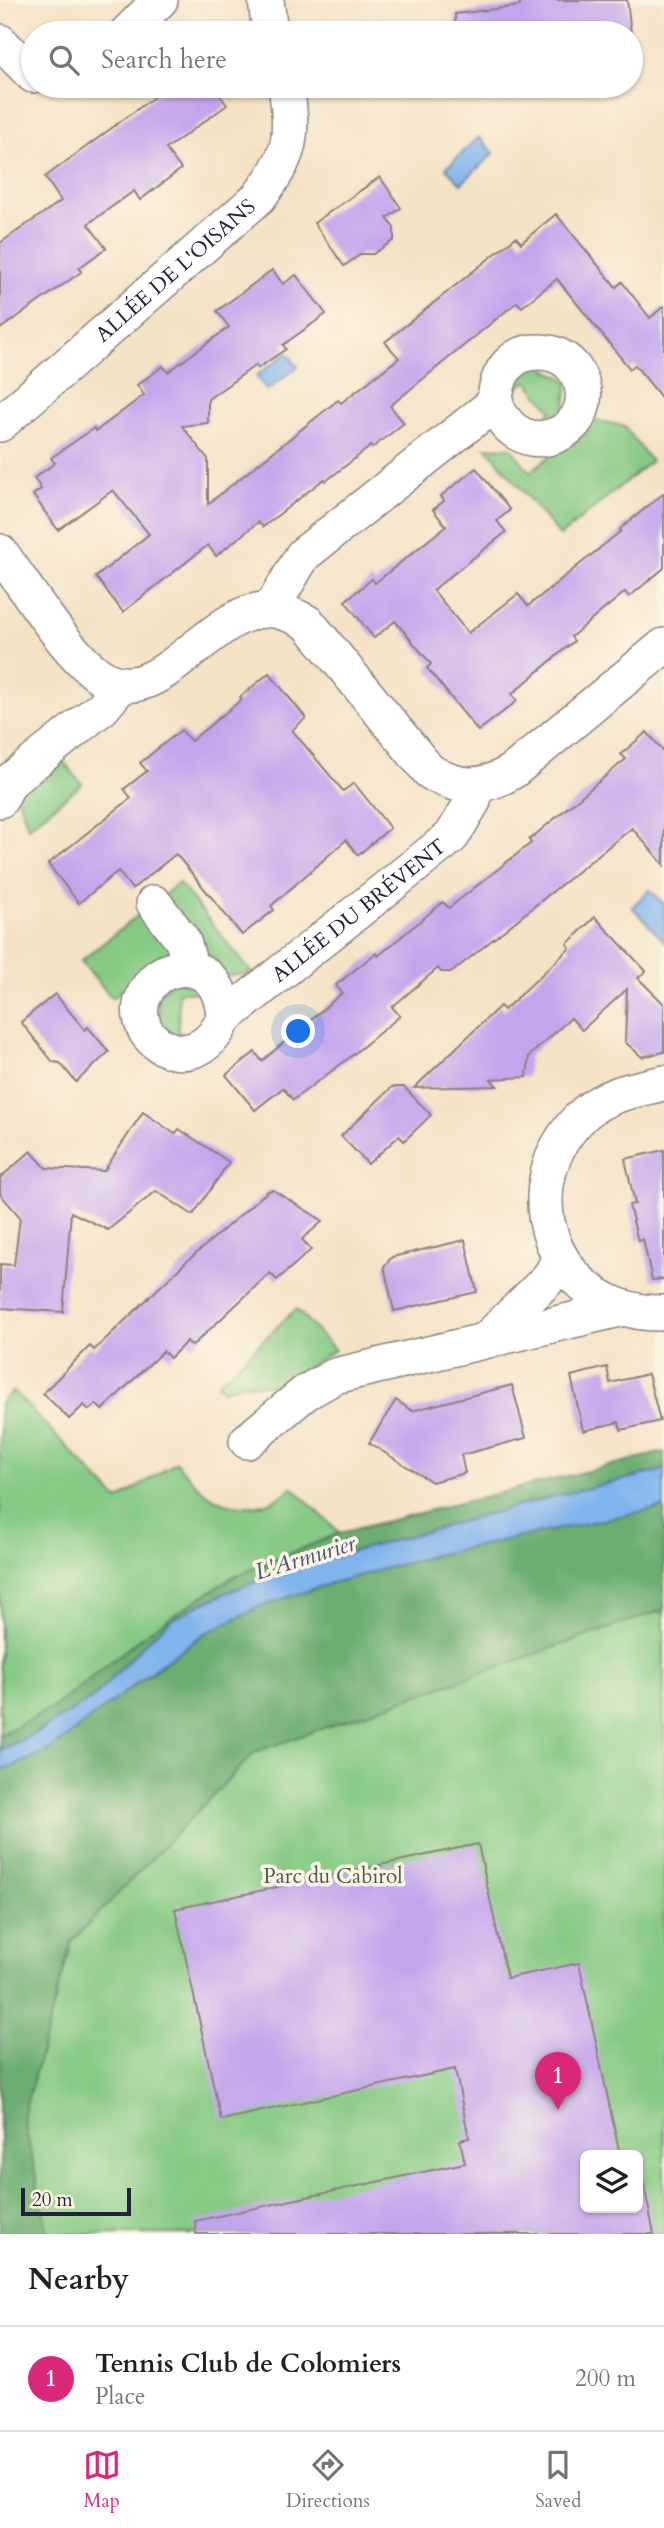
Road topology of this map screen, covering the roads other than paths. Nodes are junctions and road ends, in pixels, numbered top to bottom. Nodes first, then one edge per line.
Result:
1 (160, 0) edge
2 (266, 0) edge
3 (139, 21) edge
4 (269, 21) edge
5 (0, 43) edge
6 (21, 63) edge
7 (288, 98) edge
8 (495, 403) dead end
9 (0, 424) edge
10 (0, 552) edge
11 (271, 610) junction
12 (664, 646) edge
13 (122, 684) junction
14 (474, 786) junction
15 (0, 800) edge
16 (153, 903) dead end
17 (191, 969) junction
18 (224, 1018) junction
19 (664, 1083) edge
20 (561, 1257) junction
21 (624, 1308) junction
22 (664, 1313) edge
23 (485, 1340) junction
24 (247, 1441) dead end

1 - 3 street
2 - 4 street
5 - 6 street
7 - 9 street, ALLÉE DE L'OISANS
8 - 11 street
10 - 13 street
11 - 13 street
11 - 14 street
12 - 14 street
13 - 15 street
14 - 18 street, ALLÉE DU BRÉVENT
16 - 17 street
17 - 18 street
17 - 18 street, ALLÉE DU BRÉVENT
19 - 20 street
20 - 21 street
20 - 23 street
21 - 22 street
21 - 23 street
23 - 24 street

